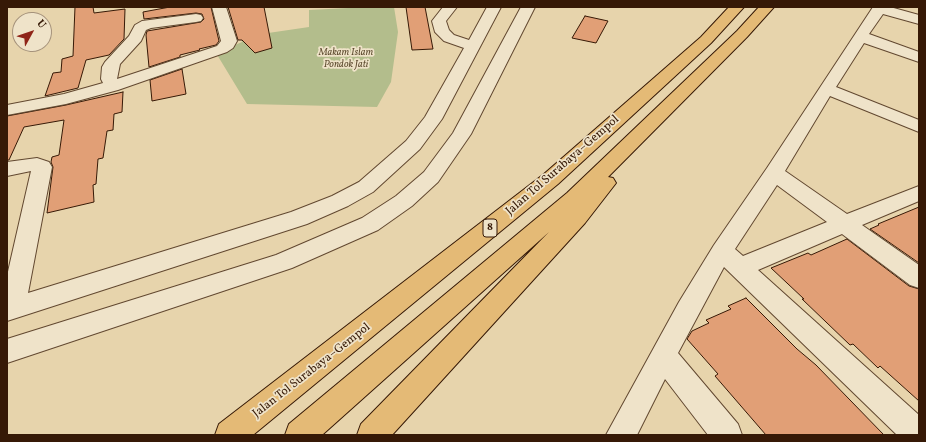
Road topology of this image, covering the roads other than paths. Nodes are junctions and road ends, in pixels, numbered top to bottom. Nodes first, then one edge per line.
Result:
1 (219, 7) edge
2 (450, 7) edge
3 (494, 7) edge
4 (528, 7) edge
5 (737, 7) edge
6 (767, 7) edge
7 (879, 7) edge
8 (196, 18) dead end
9 (919, 20) edge
10 (860, 36) junction
11 (473, 45) junction
12 (919, 57) edge
13 (830, 84) junction
14 (112, 86) junction
15 (7, 110) edge
16 (919, 110) edge
17 (919, 126) edge
18 (631, 143) junction
19 (7, 168) edge
20 (774, 173) junction
21 (366, 187) junction
22 (919, 194) edge
23 (404, 201) junction
24 (299, 218) junction
25 (845, 223) junction
26 (322, 246) junction
27 (731, 259) junction
28 (919, 278) edge
29 (9, 310) edge
30 (7, 351) edge
31 (664, 356) junction
32 (230, 435) edge
33 (300, 435) edge
34 (372, 435) edge
35 (621, 435) edge
36 (727, 435) edge
37 (919, 435) edge

1 - 14 street
2 - 11 street
3 - 11 street
4 - 23 street
5 - 32 highway, Jalan Tol Surabaya–Gempol / 8
6 - 18 highway
7 - 9 street
7 - 10 street
8 - 14 street
10 - 12 street
10 - 13 street
11 - 21 street
13 - 16 street
13 - 17 street
13 - 20 street
14 - 15 street
18 - 33 highway
18 - 34 highway
19 - 29 street
20 - 25 street
20 - 27 street
21 - 23 street
21 - 24 street
22 - 25 street
23 - 26 street
24 - 26 street
24 - 29 street
25 - 27 street
25 - 28 street
26 - 30 street
27 - 31 street
27 - 37 street
31 - 35 street
31 - 36 street

